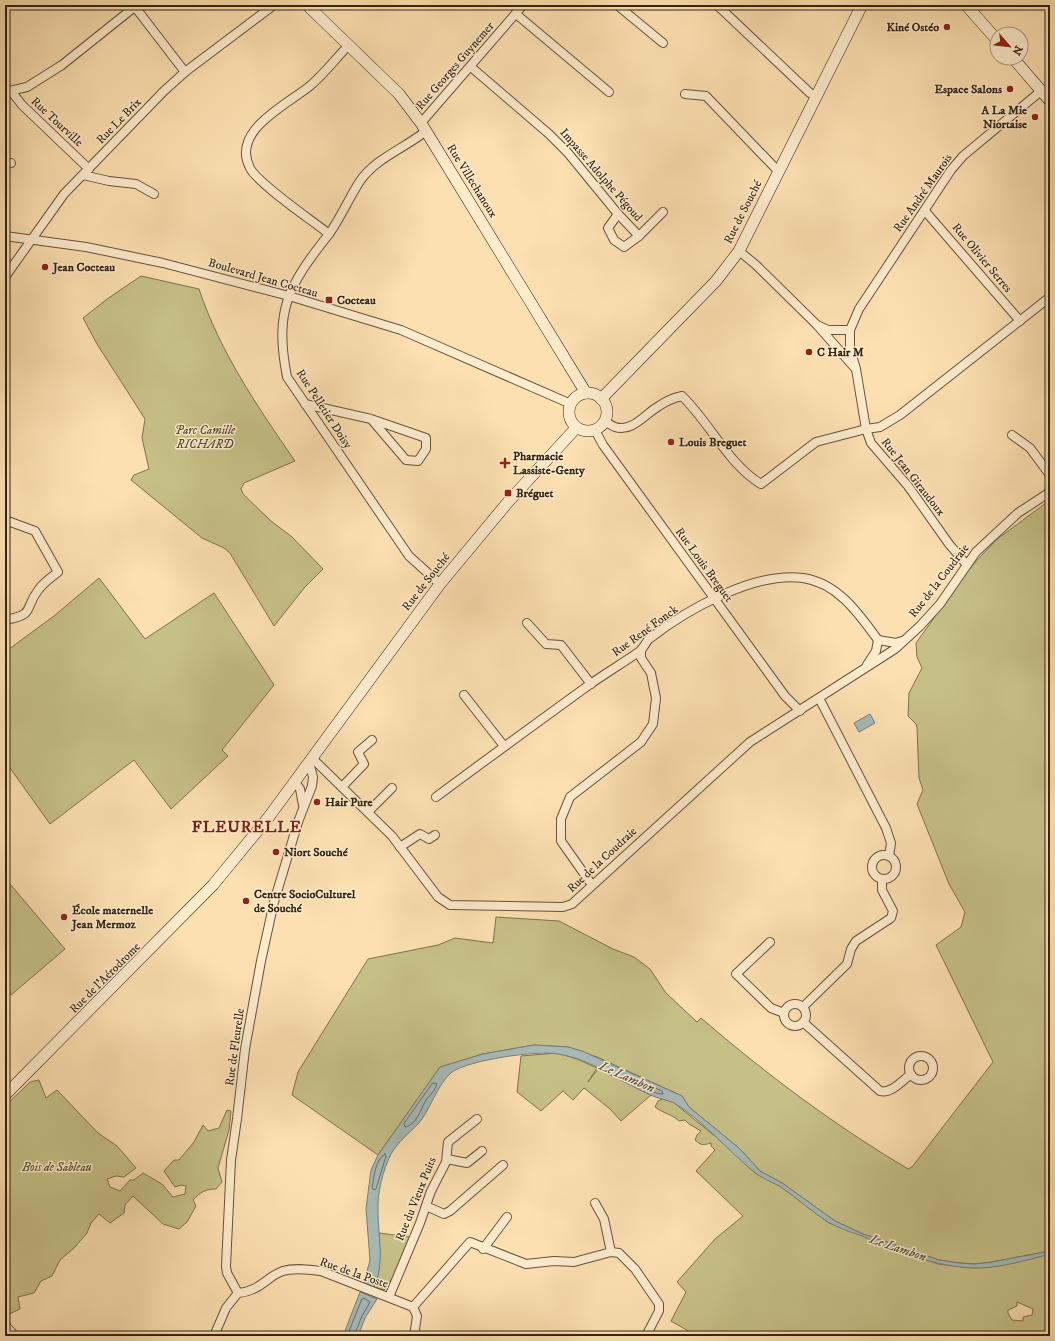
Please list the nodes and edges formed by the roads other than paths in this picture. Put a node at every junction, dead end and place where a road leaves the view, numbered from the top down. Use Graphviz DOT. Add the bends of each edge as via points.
graph roads {
  1 [pos="274,5"];
  2 [pos="307,5"];
  3 [pos="523,5"];
  4 [pos="617,5"];
  5 [pos="717,5"];
  6 [pos="862,5"];
  7 [pos="966,5"];
  8 [pos="136,6"];
  9 [pos="516,14"];
  10 [pos="989,31"];
  11 [pos="663,43"];
  12 [pos="349,45"];
  13 [pos="1019,66"];
  14 [pos="471,67"];
  15 [pos="184,72"];
  16 [pos="8,91"];
  17 [pos="1041,91"];
  18 [pos="609,92"];
  19 [pos="685,94"];
  20 [pos="816,96"];
  21 [pos="1050,101"];
  22 [pos="424,127"];
  23 [pos="89,169"];
  24 [pos="778,171"];
  25 [pos="83,175"];
  26 [pos="154,194"];
  27 [pos="925,211"];
  28 [pos="663,212"];
  29 [pos="618,214"];
  30 [pos="329,234"];
  31 [pos="5,236"];
  32 [pos="639,236"];
  33 [pos="32,239"];
  34 [pos="739,251"];
  35 [pos="5,277"];
  36 [pos="289,296"];
  37 [pos="1050,297"];
  38 [pos="1020,321"];
  39 [pos="817,325"];
  40 [pos="850,330"];
  41 [pos="856,369"];
  42 [pos="586,393"];
  43 [pos="601,398"];
  44 [pos="305,404"];
  45 [pos="571,404"];
  46 [pos="372,419"];
  47 [pos="604,421"];
  48 [pos="576,428"];
  49 [pos="866,429"];
  50 [pos="595,430"];
  51 [pos="1012,435"];
  52 [pos="1050,476"];
  53 [pos="1050,492"];
  54 [pos="5,520"];
  55 [pos="967,565"];
  56 [pos="440,584"];
  57 [pos="714,599"];
  58 [pos="5,620"];
  59 [pos="526,623"];
  60 [pos="878,640"];
  61 [pos="904,640"];
  62 [pos="641,650"];
  63 [pos="867,666"];
  64 [pos="591,684"];
  65 [pos="464,695"];
  66 [pos="819,698"];
  67 [pos="800,710"];
  68 [pos="372,740"];
  69 [pos="504,746"];
  70 [pos="310,760"];
  71 [pos="295,782"];
  72 [pos="342,787"];
  73 [pos="392,788"];
  74 [pos="436,797"];
  75 [pos="303,807"];
  76 [pos="368,812"];
  77 [pos="435,835"];
  78 [pos="400,847"];
  79 [pos="888,856"];
  80 [pos="882,879"];
  81 [pos="592,885"];
  82 [pos="770,942"];
  83 [pos="804,1007"];
  84 [pos="784,1013"];
  85 [pos="803,1022"];
  86 [pos="911,1074"];
  87 [pos="5,1096"];
  88 [pos="477,1119"];
  89 [pos="482,1151"];
  90 [pos="447,1159"];
  91 [pos="503,1165"];
  92 [pos="595,1203"];
  93 [pos="426,1206"];
  94 [pos="507,1217"];
  95 [pos="483,1249"];
  96 [pos="611,1252"];
  97 [pos="238,1293"];
  98 [pos="389,1298"];
  99 [pos="413,1307"];
  100 [pos="5,1325"];
  101 [pos="15,1336"];
  102 [pos="214,1336"];
  103 [pos="414,1336"];
  104 [pos="646,1336"];
  1 -- 15 [label="street, Rue Le Brix"];
  2 -- 12 [label="street, Rue Villechanoux"];
  3 -- 9 [label="street, Rue Georges Guynemer"];
  4 -- 11 [label="street"];
  5 -- 20 [label="street"];
  6 -- 20 [label="street, Rue de Souché"];
  7 -- 10 [label="street"];
  8 -- 15 [label="street"];
  8 -- 16 [label="street" via="62,65 27,87"];
  9 -- 14 [label="street, Rue Georges Guynemer"];
  9 -- 18 [label="street"];
  12 -- 22 [label="street, Rue Villechanoux" via="399,94"];
  12 -- 30 [label="street" via="312,84 256,126 248,139 250,168 260,179"];
  13 -- 17 [label="street"];
  14 -- 22 [label="street, Rue Georges Guynemer"];
  14 -- 29 [label="street, Impasse Adolphe Pégoud" via="550,134"];
  15 -- 23 [label="street, Rue Le Brix"];
  16 -- 23 [label="street, Rue Tourville"];
  17 -- 21 [label="street"];
  17 -- 27 [label="street, Rue André Maurois" via="963,156"];
  19 -- 24 [label="street" via="706,96"];
  20 -- 24 [label="street, Rue de Souché"];
  22 -- 30 [label="street, Rue Georges Guynemer" via="376,164 360,181 342,217"];
  22 -- 42 [label="street, Rue Villechanoux"];
  23 -- 25 [label="street, Rue Le Brix"];
  24 -- 34 [label="street, Rue de Souché"];
  25 -- 26 [label="street" via="136,184"];
  25 -- 33 [label="street, Rue Le Brix" via="64,194"];
  27 -- 38 [label="street, Rue Olivier Serres"];
  27 -- 40 [label="street, Rue André Maurois" via="859,309"];
  28 -- 32 [label="street"];
  29 -- 32 [label="street, Impasse Adolphe Pégoud"];
  29 -- 32 [label="street" via="608,228 614,240 624,247"];
  30 -- 36 [label="street, Rue Pelletier Doisy" via="309,260"];
  31 -- 33 [label="street, Boulevard Jean Cocteau"];
  33 -- 35 [label="street, Rue Le Brix"];
  33 -- 36 [label="street, Boulevard Jean Cocteau" via="163,263"];
  34 -- 39 [label="street"];
  34 -- 43 [label="street, Rue de Souché" via="716,281"];
  36 -- 44 [label="street, Rue Pelletier Doisy" via="281,325 282,350 287,377"];
  36 -- 45 [label="street, Boulevard Jean Cocteau" via="401,330"];
  37 -- 38 [label="street"];
  38 -- 49 [label="street" via="900,415 880,427"];
  39 -- 40 [label="street" via="828,330"];
  39 -- 41 [label="street"];
  40 -- 41 [label="street, Rue André Maurois" via="850,349"];
  41 -- 49 [label="street, Rue Jean Giraudoux"];
  42 -- 43 [label="street"];
  42 -- 45 [label="street" via="578,396"];
  43 -- 47 [label="street" via="606,407"];
  44 -- 46 [label="street"];
  44 -- 56 [label="street, Rue Pelletier Doisy" via="409,556"];
  45 -- 48 [label="street" via="570,418"];
  46 -- 46 [label="street" via="426,438 426,449 418,461 406,460"];
  47 -- 49 [label="street" via="616,428 630,426 664,403 682,396 748,476 761,484 816,442"];
  47 -- 50 [label="street"];
  48 -- 50 [label="street" via="589,432"];
  48 -- 56 [label="street, Rue de Souché" via="508,502"];
  49 -- 55 [label="street, Rue Jean Giraudoux" via="876,449 908,486"];
  50 -- 57 [label="street, Rue Louis Breguet" via="608,452"];
  51 -- 52 [label="street" via="1030,448"];
  53 -- 55 [label="street, Rue de la Coudraie" via="1018,513 976,552"];
  54 -- 58 [label="street" via="35,531 58,572 39,588 22,617"];
  55 -- 61 [label="street, Rue de la Coudraie" via="940,604"];
  56 -- 70 [label="street, Rue de Souché"];
  57 -- 60 [label="street, Rue René Fonck" via="763,580 804,578 825,586 845,599"];
  57 -- 62 [label="street, Rue René Fonck" via="648,640"];
  57 -- 67 [label="street, Rue Louis Breguet" via="784,696"];
  59 -- 64 [label="street" via="546,644 562,645"];
  60 -- 61 [label="street" via="896,643"];
  60 -- 63 [label="street, Rue de la Coudraie" via="876,651"];
  61 -- 63 [label="street, Rue de la Coudraie" via="882,659"];
  62 -- 64 [label="street, Rue René Fonck"];
  62 -- 81 [label="street" via="641,658 651,673 656,698 653,724 640,742 570,797 561,819 561,841"];
  63 -- 66 [label="street, Rue de la Coudraie"];
  64 -- 69 [label="street, Rue René Fonck"];
  65 -- 69 [label="street"];
  66 -- 67 [label="street, Rue de la Coudraie"];
  66 -- 79 [label="street" via="886,828 891,843"];
  67 -- 81 [label="street, Rue de la Coudraie" via="750,742"];
  68 -- 72 [label="street" via="358,752 364,764"];
  69 -- 74 [label="street, Rue René Fonck"];
  70 -- 71 [label="street, Rue de l'Aérodrome"];
  70 -- 72 [label="street, Rue de la Coudraie"];
  70 -- 75 [label="street, Rue de Fleurelle" via="312,786"];
  71 -- 75 [label="street" via="302,796"];
  71 -- 87 [label="street, Rue de l'Aérodrome" via="214,886"];
  72 -- 76 [label="street, Rue de la Coudraie"];
  73 -- 76 [label="street"];
  75 -- 97 [label="street, Rue de Fleurelle" via="273,909 261,961 245,1049 238,1119 230,1160 226,1266 229,1279"];
  76 -- 78 [label="street, Rue de la Coudraie"];
  77 -- 78 [label="street" via="429,839 420,834"];
  78 -- 81 [label="street, Rue de la Coudraie" via="438,897 450,905 564,908"];
  79 -- 80 [label="street" via="894,861 895,872 890,878"];
  79 -- 80 [label="street" via="878,857 873,866 874,873"];
  80 -- 83 [label="street" via="882,890 893,911 891,918 856,942 847,964"];
  82 -- 84 [label="street" via="736,974 771,1008"];
  83 -- 84 [label="street" via="794,1004 787,1007"];
  83 -- 85 [label="street" via="806,1013"];
  84 -- 85 [label="street" via="785,1020 790,1025 797,1026"];
  85 -- 86 [label="street" via="884,1093"];
  88 -- 90 [label="street, Rue du Vieux Puits" via="448,1142"];
  89 -- 90 [label="street" via="467,1163"];
  90 -- 93 [label="street, Rue du Vieux Puits"];
  91 -- 93 [label="street" via="450,1212 444,1214"];
  92 -- 96 [label="street" via="604,1219"];
  93 -- 98 [label="street, Rue du Vieux Puits"];
  94 -- 95 [label="street"];
  95 -- 96 [label="street" via="526,1264 574,1262"];
  95 -- 99 [label="street" via="470,1242"];
  96 -- 104 [label="street" via="619,1253 635,1269 659,1304 659,1311"];
  97 -- 98 [label="street, Rue de la Poste" via="255,1289 276,1274 291,1270 321,1272"];
  97 -- 102 [label="street" via="226,1308"];
  98 -- 99 [label="street, Rue de la Poste"];
  99 -- 103 [label="street" via="416,1316"];
  100 -- 101 [label="street"];
}
